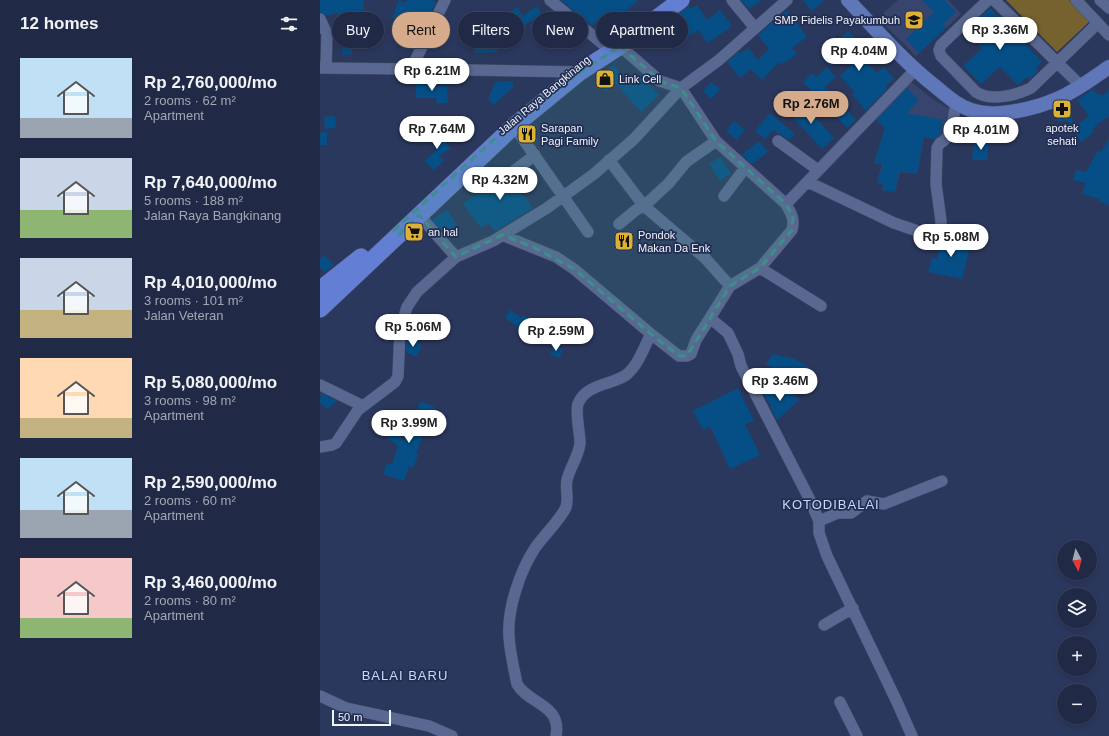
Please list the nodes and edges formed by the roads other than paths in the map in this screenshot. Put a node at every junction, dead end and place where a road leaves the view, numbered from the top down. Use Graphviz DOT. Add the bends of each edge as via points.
graph roads {
  1 [pos="445,0"];
  2 [pos="732,0"];
  3 [pos="787,0"];
  4 [pos="988,0"];
  5 [pos="994,0"];
  6 [pos="1076,0"];
  7 [pos="1100,0"];
  8 [pos="553,1"];
  9 [pos="672,1"];
  10 [pos="850,1"];
  11 [pos="1109,8"];
  12 [pos="657,12"];
  13 [pos="320,18"];
  14 [pos="1098,23"];
  15 [pos="755,28"];
  16 [pos="596,33"];
  17 [pos="1109,35"];
  18 [pos="608,48"];
  19 [pos="616,48"];
  20 [pos="1058,62"];
  21 [pos="1109,66"];
  22 [pos="323,68"];
  23 [pos="411,68"];
  24 [pos="914,70"];
  25 [pos="574,72"];
  26 [pos="1081,86"];
  27 [pos="681,88"];
  28 [pos="956,104"];
  29 [pos="514,126"];
  30 [pos="716,141"];
  31 [pos="778,141"];
  32 [pos="535,155"];
  33 [pos="609,160"];
  34 [pos="745,168"];
  35 [pos="515,170"];
  36 [pos="818,170"];
  37 [pos="808,182"];
  38 [pos="564,196"];
  39 [pos="724,196"];
  40 [pos="786,204"];
  41 [pos="644,206"];
  42 [pos="419,215"];
  43 [pos="619,224"];
  44 [pos="397,232"];
  45 [pos="588,232"];
  46 [pos="502,235"];
  47 [pos="456,257"];
  48 [pos="760,268"];
  49 [pos="322,285"];
  50 [pos="730,286"];
  51 [pos="821,306"];
  52 [pos="320,309"];
  53 [pos="710,318"];
  54 [pos="651,334"];
  55 [pos="320,384"];
  56 [pos="363,406"];
  57 [pos="320,447"];
  58 [pos="942,481"];
  59 [pos="819,521"];
  60 [pos="852,608"];
  61 [pos="824,625"];
  62 [pos="320,696"];
  63 [pos="840,702"];
  64 [pos="452,736"];
  65 [pos="556,736"];
  66 [pos="857,736"];
  67 [pos="912,736"];
  1 -- 23 [label="street"];
  2 -- 15 [label="street"];
  3 -- 15 [label="street"];
  4 -- 20 [label="street" via="941,45 939,50 941,56 976,92 990,98 1020,93 1031,88"];
  5 -- 20 [label="street"];
  6 -- 14 [label="street"];
  7 -- 11 [label="street"];
  8 -- 16 [label="street"];
  9 -- 12 [label="highway, Jalan Raya Bangkinang"];
  10 -- 24 [label="main road"];
  13 -- 22 [label="street" via="327,34"];
  14 -- 17 [label="street"];
  14 -- 20 [label="street"];
  15 -- 27 [label="street" via="719,60"];
  18 -- 25 [label="highway, Jalan Raya Bangkinang"];
  19 -- 27 [label="street" via="660,81"];
  20 -- 26 [label="street"];
  21 -- 26 [label="main road"];
  22 -- 23 [label="street"];
  23 -- 25 [label="street"];
  24 -- 28 [label="main road"];
  24 -- 36 [label="street"];
  25 -- 29 [label="highway, Jalan Raya Bangkinang"];
  25 -- 44 [label="highway, Jalan Raya Bangkinang" via="421,202"];
  26 -- 28 [label="main road" via="1057,99 1008,112 975,111"];
  27 -- 30 [label="street"];
  27 -- 33 [label="street" via="634,139"];
  28 -- 37 [label="street" via="948,137 937,148 936,184 941,221 941,234 938,237 894,223"];
  29 -- 32 [label="street"];
  29 -- 42 [label="highway, Jalan Raya Bangkinang"];
  30 -- 34 [label="street"];
  30 -- 41 [label="street" via="686,162 669,183"];
  31 -- 36 [label="street"];
  32 -- 35 [label="street"];
  32 -- 38 [label="street"];
  33 -- 38 [label="street"];
  33 -- 41 [label="street"];
  34 -- 39 [label="street"];
  34 -- 40 [label="street"];
  36 -- 37 [label="street"];
  37 -- 40 [label="street"];
  38 -- 45 [label="street"];
  38 -- 46 [label="street"];
  40 -- 48 [label="street" via="793,216 792,230"];
  41 -- 43 [label="street"];
  41 -- 50 [label="street" via="705,258"];
  42 -- 44 [label="highway, Jalan Raya Bangkinang"];
  42 -- 47 [label="street"];
  44 -- 49 [label="highway, Jalan Raya Bangkinang"];
  44 -- 52 [label="highway, Jalan Raya Bangkinang"];
  46 -- 47 [label="street"];
  46 -- 54 [label="street" via="556,257 574,269"];
  47 -- 56 [label="street" via="417,292 407,307 400,330 398,376 395,382"];
  48 -- 50 [label="street"];
  48 -- 51 [label="street"];
  50 -- 53 [label="street"];
  53 -- 54 [label="street" via="696,340 691,354 687,356 679,356"];
  53 -- 59 [label="street" via="728,333 741,366"];
  54 -- 65 [label="street" via="629,372 590,390 578,403 580,444 566,482 566,508 525,565 513,600 509,636 517,684 520,691 537,700 552,713 557,729"];
  55 -- 56 [label="street"];
  56 -- 57 [label="street" via="336,443"];
  58 -- 59 [label="street" via="884,504 867,501 851,513 838,512"];
  59 -- 60 [label="street" via="819,533 827,556"];
  60 -- 61 [label="street"];
  60 -- 67 [label="street"];
  62 -- 64 [label="street" via="346,708 429,726"];
  63 -- 66 [label="street"];
}
